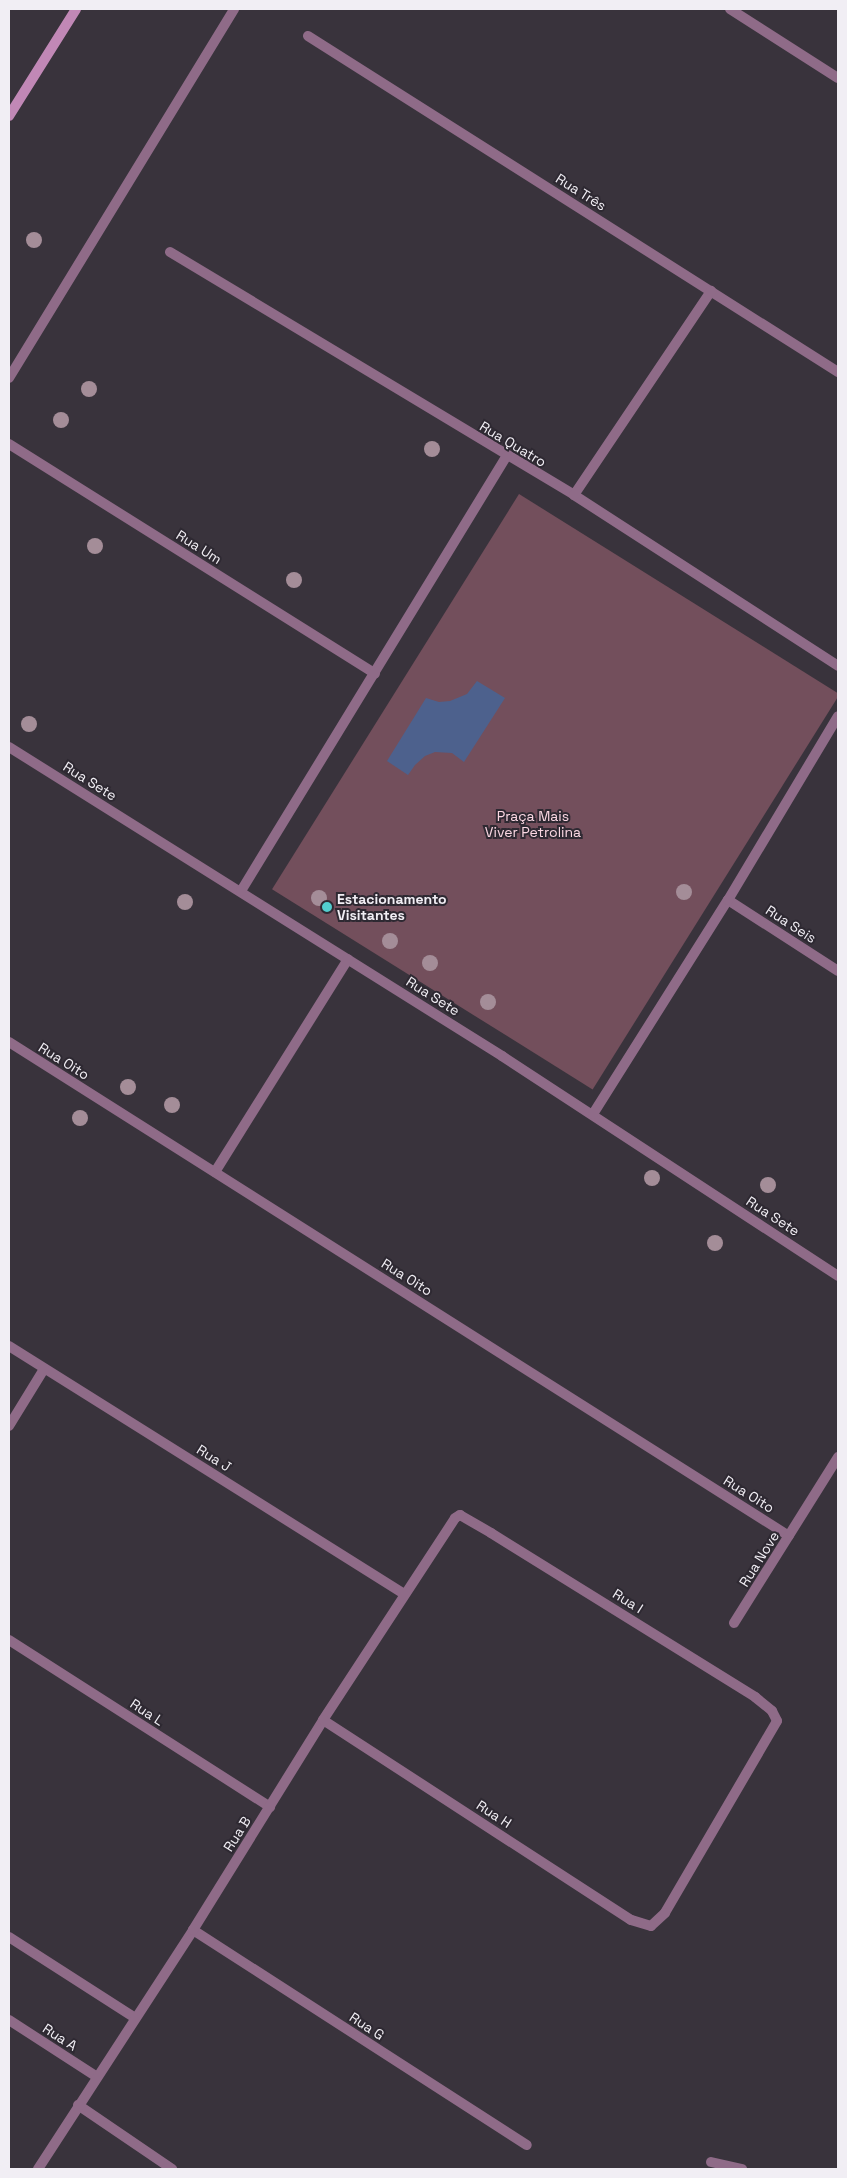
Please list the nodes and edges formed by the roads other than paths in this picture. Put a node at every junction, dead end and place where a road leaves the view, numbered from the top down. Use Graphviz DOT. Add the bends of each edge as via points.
graph roads {
  1 [pos="76,9"];
  2 [pos="234,9"];
  3 [pos="730,9"];
  4 [pos="308,36"];
  5 [pos="838,78"];
  6 [pos="9,116"];
  7 [pos="170,252"];
  8 [pos="711,291"];
  9 [pos="838,372"];
  10 [pos="9,378"];
  11 [pos="9,444"];
  12 [pos="506,456"];
  13 [pos="574,495"];
  14 [pos="838,666"];
  15 [pos="375,674"];
  16 [pos="838,716"];
  17 [pos="9,747"];
  18 [pos="241,890"];
  19 [pos="728,900"];
  20 [pos="348,959"];
  21 [pos="838,971"];
  22 [pos="9,1042"];
  23 [pos="593,1114"];
  24 [pos="215,1172"];
  25 [pos="838,1276"];
  26 [pos="9,1346"];
  27 [pos="44,1369"];
  28 [pos="9,1426"];
  29 [pos="838,1457"];
  30 [pos="460,1515"];
  31 [pos="789,1536"];
  32 [pos="405,1594"];
  33 [pos="734,1623"];
  34 [pos="9,1640"];
  35 [pos="323,1720"];
  36 [pos="270,1807"];
  37 [pos="651,1926"];
  38 [pos="193,1930"];
  39 [pos="9,1936"];
  40 [pos="135,2018"];
  41 [pos="9,2020"];
  42 [pos="97,2077"];
  43 [pos="78,2105"];
  44 [pos="527,2145"];
  45 [pos="711,2162"];
  46 [pos="38,2169"];
  47 [pos="172,2169"];
  48 [pos="742,2169"];
  1 -- 6 [label="main road"];
  2 -- 10 [label="street"];
  3 -- 5 [label="street"];
  4 -- 8 [label="street, Rua Três"];
  7 -- 12 [label="street, Rua Quatro"];
  8 -- 9 [label="street, Rua Três"];
  8 -- 13 [label="street"];
  11 -- 15 [label="street, Rua Um"];
  12 -- 13 [label="street, Rua Quatro"];
  12 -- 15 [label="street"];
  13 -- 14 [label="street, Rua Quatro"];
  15 -- 18 [label="street"];
  16 -- 19 [label="street"];
  17 -- 18 [label="street, Rua Sete"];
  18 -- 20 [label="street, Rua Sete"];
  19 -- 21 [label="street, Rua Seis"];
  19 -- 23 [label="street"];
  20 -- 23 [label="street, Rua Sete"];
  20 -- 24 [label="street"];
  22 -- 24 [label="street, Rua Oito"];
  23 -- 25 [label="street, Rua Sete"];
  24 -- 31 [label="street, Rua Oito"];
  26 -- 27 [label="street, Rua J"];
  27 -- 28 [label="street"];
  27 -- 32 [label="street, Rua J"];
  29 -- 31 [label="street, Rua Nove"];
  30 -- 32 [label="street, Rua B" via="452,1521"];
  30 -- 37 [label="street, Rua I" via="756,1697 775,1718 776,1726 665,1913"];
  31 -- 33 [label="street, Rua Nove"];
  32 -- 35 [label="street, Rua B"];
  34 -- 36 [label="street, Rua L"];
  35 -- 36 [label="street, Rua B"];
  35 -- 37 [label="street, Rua H" via="631,1920"];
  36 -- 38 [label="street, Rua B"];
  38 -- 40 [label="street, Rua B"];
  38 -- 44 [label="street, Rua G"];
  39 -- 40 [label="street"];
  40 -- 42 [label="street, Rua B"];
  41 -- 42 [label="street, Rua A"];
  42 -- 43 [label="street, Rua B"];
  43 -- 46 [label="street, Rua B"];
  43 -- 47 [label="street"];
  45 -- 48 [label="street"];
}
